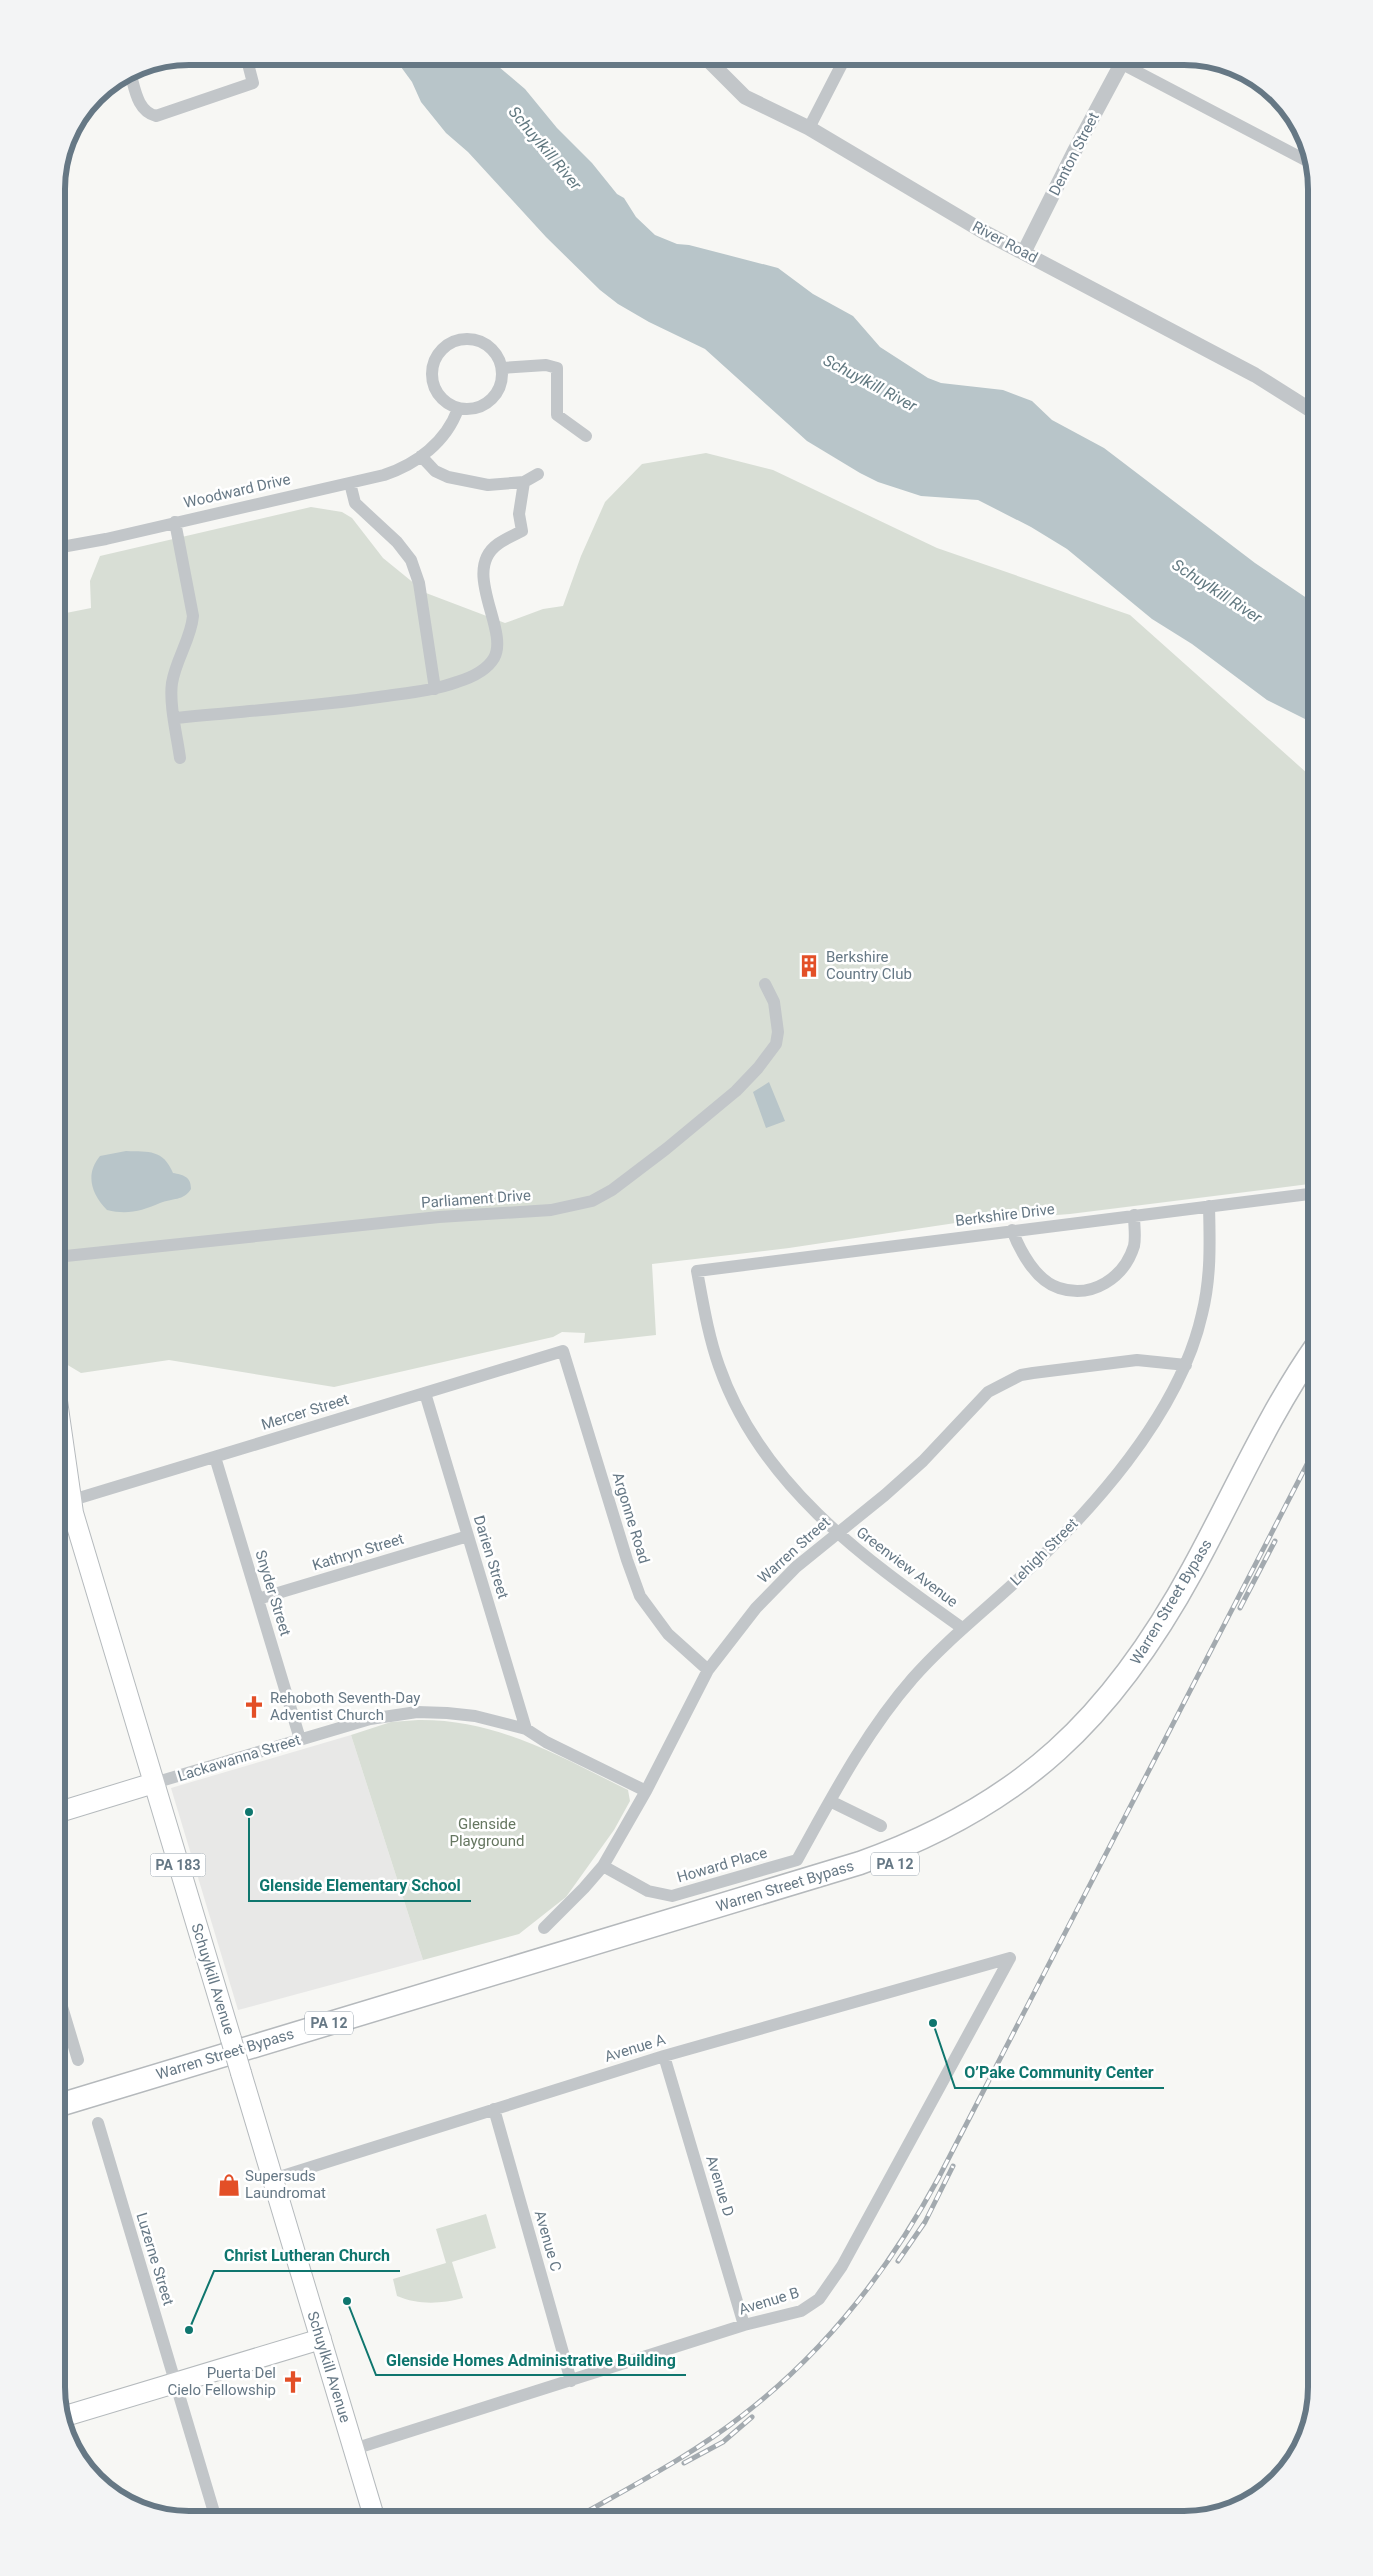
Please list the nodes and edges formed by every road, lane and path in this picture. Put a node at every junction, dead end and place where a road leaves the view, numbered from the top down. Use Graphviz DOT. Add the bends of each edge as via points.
graph roads {
  1 [pos="248,65"];
  2 [pos="713,65"];
  3 [pos="841,65"];
  4 [pos="1115,65"];
  5 [pos="1129,65"];
  6 [pos="132,79"];
  7 [pos="809,128"];
  8 [pos="1304,159"];
  9 [pos="1024,252"];
  10 [pos="502,368"];
  11 [pos="1308,408"];
  12 [pos="458,409"];
  13 [pos="586,436"];
  14 [pos="421,456"];
  15 [pos="538,474"];
  16 [pos="350,482"];
  17 [pos="524,482"];
  18 [pos="175,522"];
  19 [pos="65,546"];
  20 [pos="435,688"];
  21 [pos="175,718"];
  22 [pos="180,758"];
  23 [pos="765,984"];
  24 [pos="1308,1194"];
  25 [pos="1209,1206"];
  26 [pos="1134,1215"];
  27 [pos="1012,1230"];
  28 [pos="65,1257"];
  29 [pos="697,1271"];
  30 [pos="563,1352"];
  31 [pos="1308,1360"];
  32 [pos="1186,1365"];
  33 [pos="1308,1382"];
  34 [pos="425,1393"];
  35 [pos="65,1453"];
  36 [pos="214,1457"];
  37 [pos="65,1491"];
  38 [pos="65,1503"];
  39 [pos="65,1506"];
  40 [pos="836,1534"];
  41 [pos="468,1536"];
  42 [pos="258,1599"];
  43 [pos="962,1628"];
  44 [pos="708,1670"];
  45 [pos="526,1730"];
  46 [pos="300,1739"];
  47 [pos="154,1783"];
  48 [pos="646,1791"];
  49 [pos="830,1801"];
  50 [pos="65,1810"];
  51 [pos="880,1826"];
  52 [pos="797,1860"];
  53 [pos="602,1866"];
  54 [pos="544,1928"];
  55 [pos="1010,1958"];
  56 [pos="65,2017"];
  57 [pos="664,2056"];
  58 [pos="78,2060"];
  59 [pos="65,2103"];
  60 [pos="494,2110"];
  61 [pos="65,2116"];
  62 [pos="98,2123"];
  63 [pos="273,2179"];
  64 [pos="744,2325"];
  65 [pos="321,2339"];
  66 [pos="571,2381"];
  67 [pos="175,2383"];
  68 [pos="68,2415"];
  69 [pos="354,2449"];
  70 [pos="213,2511"];
  71 [pos="372,2511"];
  1 -- 6 [label="street" via="253,83 156,116 141,106"];
  2 -- 7 [label="street, River Road" via="745,97"];
  3 -- 7 [label="street"];
  4 -- 9 [label="street, Denton Street"];
  5 -- 8 [label="street"];
  7 -- 9 [label="street, River Road" via="984,232"];
  9 -- 11 [label="street, River Road" via="1255,375"];
  10 -- 12 [label="street" via="502,382 496,395 486,404"];
  10 -- 12 [label="street" via="497,355 474,339 461,339 437,353 431,380 436,393"];
  10 -- 13 [label="street" via="546,365 557,368 558,415"];
  12 -- 14 [label="street, Woodward Drive" via="452,426"];
  14 -- 16 [label="street, Woodward Drive" via="405,468"];
  14 -- 17 [label="street" via="436,471 448,477 488,486"];
  15 -- 17 [label="street"];
  16 -- 18 [label="street, Woodward Drive"];
  16 -- 20 [label="street" via="355,503 398,542 411,560 420,583"];
  17 -- 20 [label="street" via="519,514 522,531 498,544 487,556 484,585 496,631 496,656 480,672"];
  18 -- 19 [label="street, Woodward Drive"];
  18 -- 21 [label="street" via="193,616 172,686"];
  20 -- 21 [label="street" via="321,705"];
  21 -- 22 [label="street"];
  23 -- 28 [label="street, Parliament Drive" via="774,1002 778,1032 776,1044 758,1068 736,1092 666,1149 592,1201 551,1210 439,1217"];
  24 -- 25 [label="street, Berkshire Drive"];
  25 -- 26 [label="street, Berkshire Drive"];
  25 -- 32 [label="street, Lehigh Street" via="1210,1260 1206,1295"];
  26 -- 27 [label="street, Berkshire Drive"];
  26 -- 27 [label="street" via="1134,1244 1126,1264 1112,1280 1092,1291 1059,1288 1044,1279 1019,1249"];
  27 -- 29 [label="street, Berkshire Drive"];
  29 -- 40 [label="street, Greenview Avenue" via="712,1344 743,1419 780,1474"];
  30 -- 34 [label="street, Mercer Street"];
  30 -- 44 [label="street, Argonne Road" via="640,1596 668,1634"];
  31 -- 59 [label="highway, Warren Street Bypass / PA 12" via="1267,1427 1175,1602 1135,1665 1100,1708 1060,1749 1025,1779 986,1805 919,1840 860,1863"];
  32 -- 40 [label="street, Warren Street" via="1137,1360 1022,1375 988,1392 923,1461"];
  32 -- 43 [label="street, Lehigh Street" via="1157,1419 1100,1494 1045,1553"];
  33 -- 61 [label="highway, Warren Street Bypass / PA 12" via="1186,1608 1145,1672 1109,1717 1068,1758 1040,1783 993,1816 915,1855 845,1881"];
  34 -- 36 [label="street, Mercer Street"];
  34 -- 41 [label="street, Darien Street"];
  35 -- 37 [label="main road, Schuylkill Avenue / PA 183"];
  36 -- 38 [label="street, Mercer Street"];
  36 -- 42 [label="street, Snyder Street"];
  39 -- 47 [label="main road, Schuylkill Avenue / PA 183"];
  40 -- 43 [label="street, Greenview Avenue"];
  40 -- 44 [label="street, Warren Street" via="782,1581 750,1615"];
  41 -- 42 [label="street, Kathryn Street"];
  41 -- 45 [label="street, Darien Street"];
  42 -- 46 [label="street, Snyder Street"];
  43 -- 49 [label="street, Lehigh Street" via="914,1677 883,1715"];
  44 -- 48 [label="street, Warren Street"];
  45 -- 46 [label="street, Lackawanna Street" via="475,1716 417,1712 370,1719"];
  45 -- 48 [label="street, Lackawanna Street"];
  46 -- 47 [label="street, Lackawanna Street"];
  47 -- 50 [label="main road, Lackawanna Street"];
  47 -- 63 [label="main road, Schuylkill Avenue / PA 183, bridge"];
  48 -- 53 [label="street, Warren Street"];
  49 -- 51 [label="street"];
  49 -- 52 [label="street, Lehigh Street"];
  52 -- 53 [label="street, Howard Place" via="672,1896 648,1891"];
  53 -- 54 [label="street, Warren Street"];
  55 -- 57 [label="street, Avenue A"];
  55 -- 64 [label="street, Avenue B" via="842,2266 819,2299 802,2311"];
  56 -- 58 [label="street"];
  57 -- 60 [label="street, Avenue A"];
  57 -- 64 [label="street, Avenue D"];
  60 -- 63 [label="street, Avenue A"];
  60 -- 66 [label="street, Avenue C"];
  62 -- 67 [label="street, Luzerne Street"];
  63 -- 65 [label="main road, Schuylkill Avenue / PA 183"];
  64 -- 66 [label="street, Avenue B"];
  65 -- 67 [label="main road"];
  65 -- 69 [label="main road, Schuylkill Avenue / PA 183"];
  66 -- 69 [label="street, Avenue B"];
  67 -- 68 [label="main road"];
  67 -- 70 [label="street, Luzerne Street"];
  69 -- 71 [label="main road, Schuylkill Avenue / PA 183"];
}
